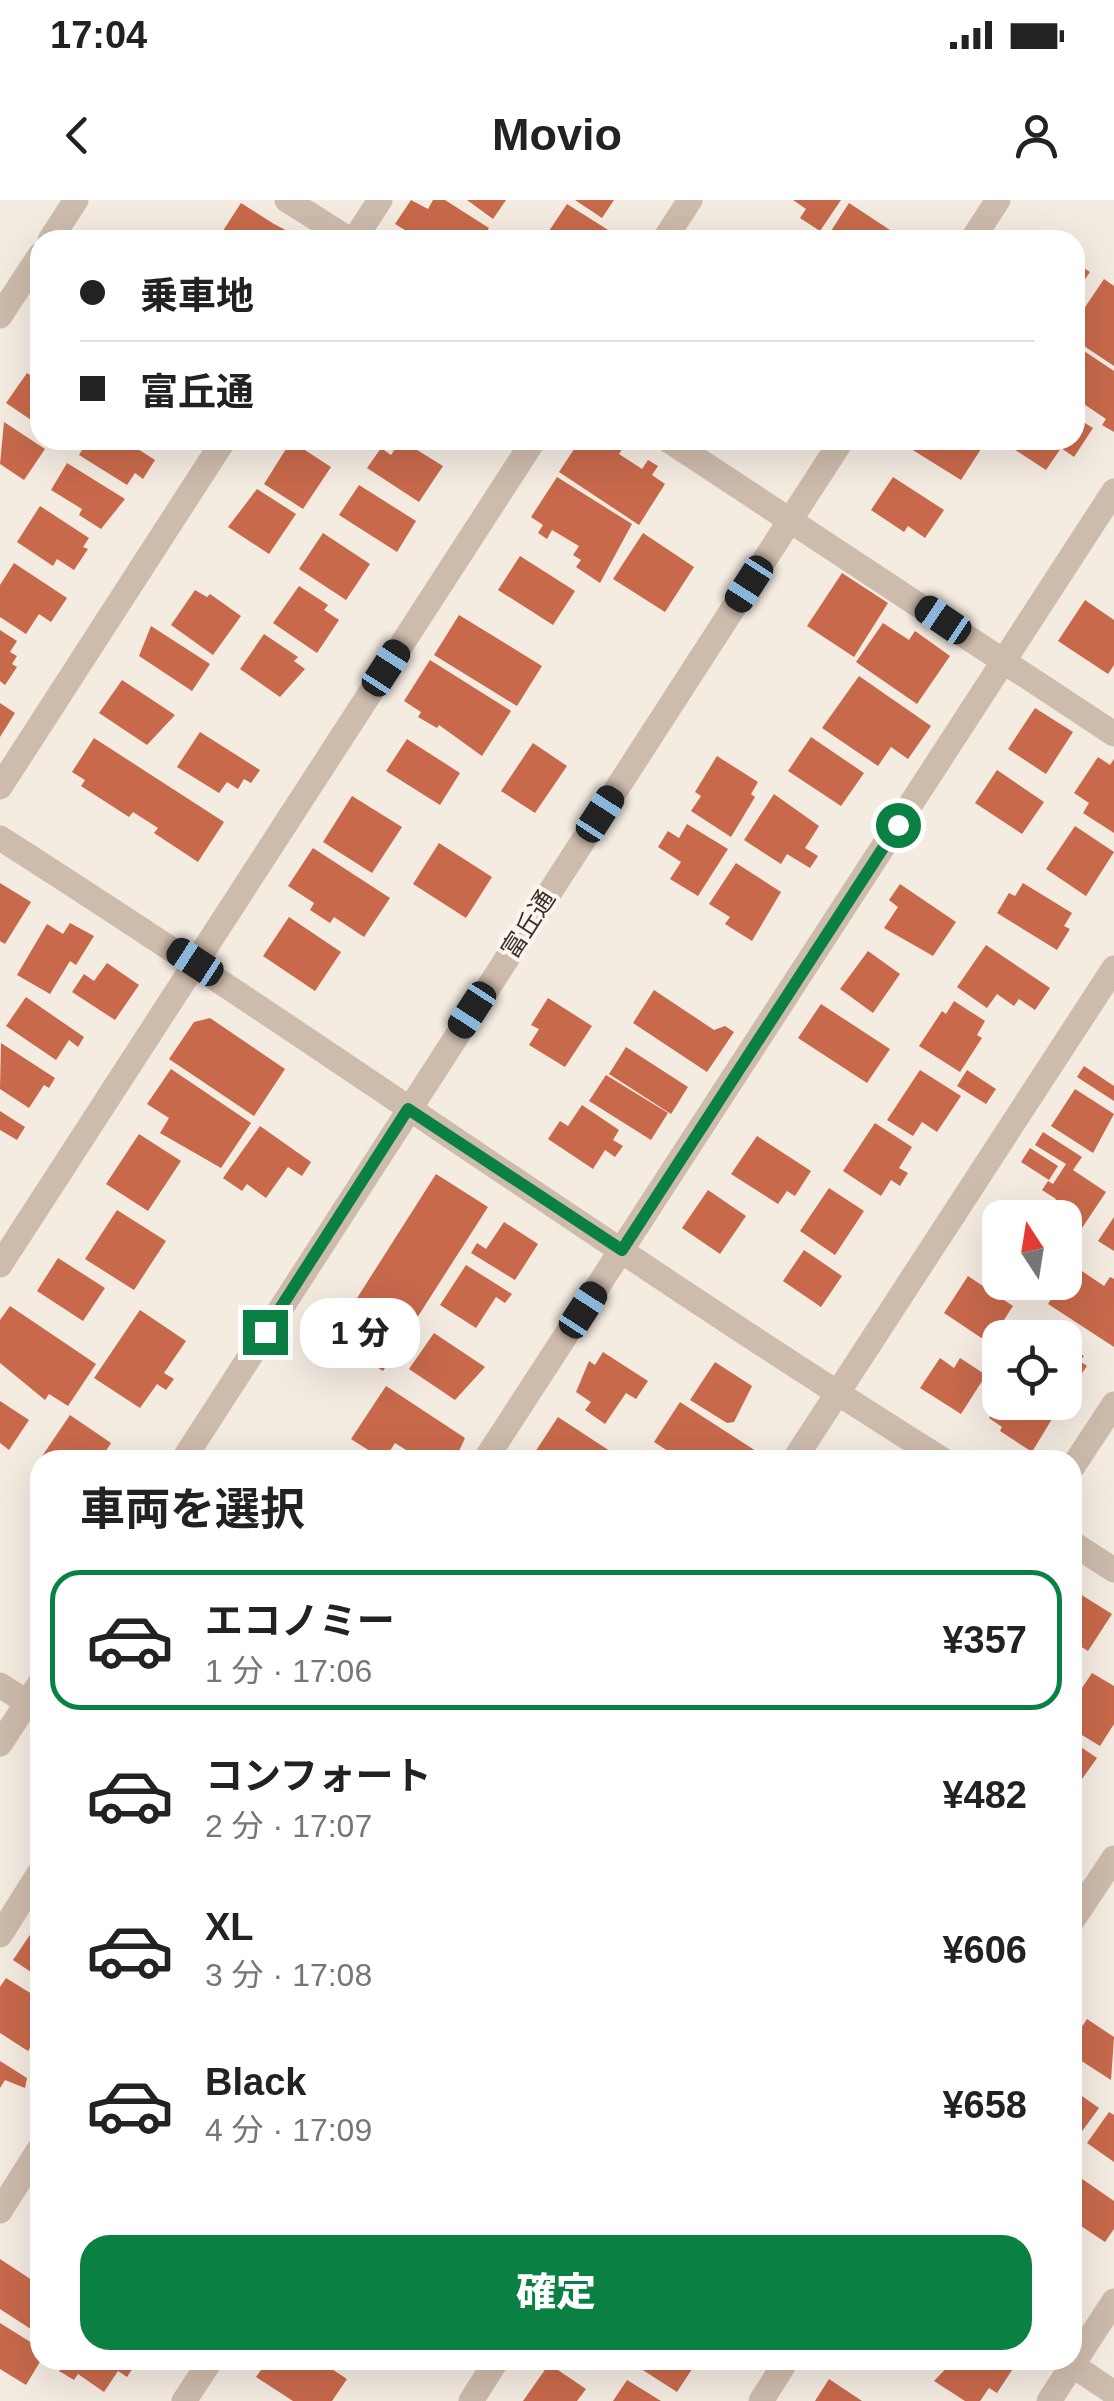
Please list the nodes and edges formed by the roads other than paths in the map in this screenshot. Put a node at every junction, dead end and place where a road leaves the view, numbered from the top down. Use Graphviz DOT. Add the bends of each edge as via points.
graph roads {
  1 [pos="76,200"];
  2 [pos="287,200"];
  3 [pos="380,200"];
  4 [pos="690,200"];
  5 [pos="998,200"];
  6 [pos="56,230"];
  7 [pos="336,230"];
  8 [pos="359,230"];
  9 [pos="670,230"];
  10 [pos="978,230"];
  11 [pos="30,270"];
  12 [pos="0,316"];
  13 [pos="218,450"];
  14 [pos="528,450"];
  15 [pos="684,450"];
  16 [pos="836,450"];
  17 [pos="1114,491"];
  18 [pos="792,518"];
  19 [pos="1004,661"];
  20 [pos="1114,734"];
  21 [pos="0,787"];
  22 [pos="0,838"];
  23 [pos="195,962"];
  24 [pos="1114,968"];
  25 [pos="408,1109"];
  26 [pos="622,1250"];
  27 [pos="0,1266"];
  28 [pos="838,1394"];
  29 [pos="1114,1404"];
  30 [pos="189,1450"];
  31 [pos="492,1450"];
  32 [pos="801,1450"];
  33 [pos="927,1450"];
  34 [pos="1082,1453"];
  35 [pos="1082,1549"];
  36 [pos="1114,1570"];
  37 [pos="0,1685"];
  38 [pos="30,1697"];
  39 [pos="30,1706"];
  40 [pos="0,1744"];
  41 [pos="1114,1858"];
  42 [pos="30,1888"];
  43 [pos="1082,1906"];
  44 [pos="0,1935"];
  45 [pos="30,2164"];
  46 [pos="0,2211"];
  47 [pos="1114,2302"];
  48 [pos="1082,2344"];
  49 [pos="204,2370"];
  50 [pos="490,2370"];
  51 [pos="780,2370"];
  52 [pos="1064,2370"];
  53 [pos="1080,2370"];
  54 [pos="1114,2393"];
  55 [pos="184,2401"];
  56 [pos="470,2401"];
  57 [pos="760,2401"];
  58 [pos="1049,2401"];
  1 -- 6 [label="street"];
  2 -- 7 [label="street"];
  3 -- 8 [label="street"];
  4 -- 9 [label="street"];
  5 -- 10 [label="street"];
  11 -- 12 [label="street"];
  13 -- 21 [label="street"];
  14 -- 23 [label="street"];
  15 -- 18 [label="street"];
  16 -- 18 [label="street, 富丘通"];
  17 -- 19 [label="street"];
  18 -- 19 [label="street"];
  18 -- 25 [label="street, 富丘通"];
  19 -- 20 [label="street"];
  19 -- 26 [label="street"];
  22 -- 23 [label="street"];
  23 -- 25 [label="street"];
  23 -- 27 [label="street"];
  24 -- 28 [label="street"];
  25 -- 26 [label="street"];
  25 -- 30 [label="street, 富丘通"];
  26 -- 28 [label="street"];
  26 -- 31 [label="street"];
  28 -- 32 [label="street"];
  28 -- 33 [label="street"];
  29 -- 34 [label="street"];
  35 -- 36 [label="street"];
  37 -- 38 [label="street"];
  39 -- 40 [label="street"];
  41 -- 43 [label="street"];
  42 -- 44 [label="street"];
  45 -- 46 [label="street"];
  47 -- 48 [label="street"];
  49 -- 55 [label="street"];
  50 -- 56 [label="street"];
  51 -- 57 [label="street"];
  52 -- 58 [label="street"];
  53 -- 54 [label="street"];
}
